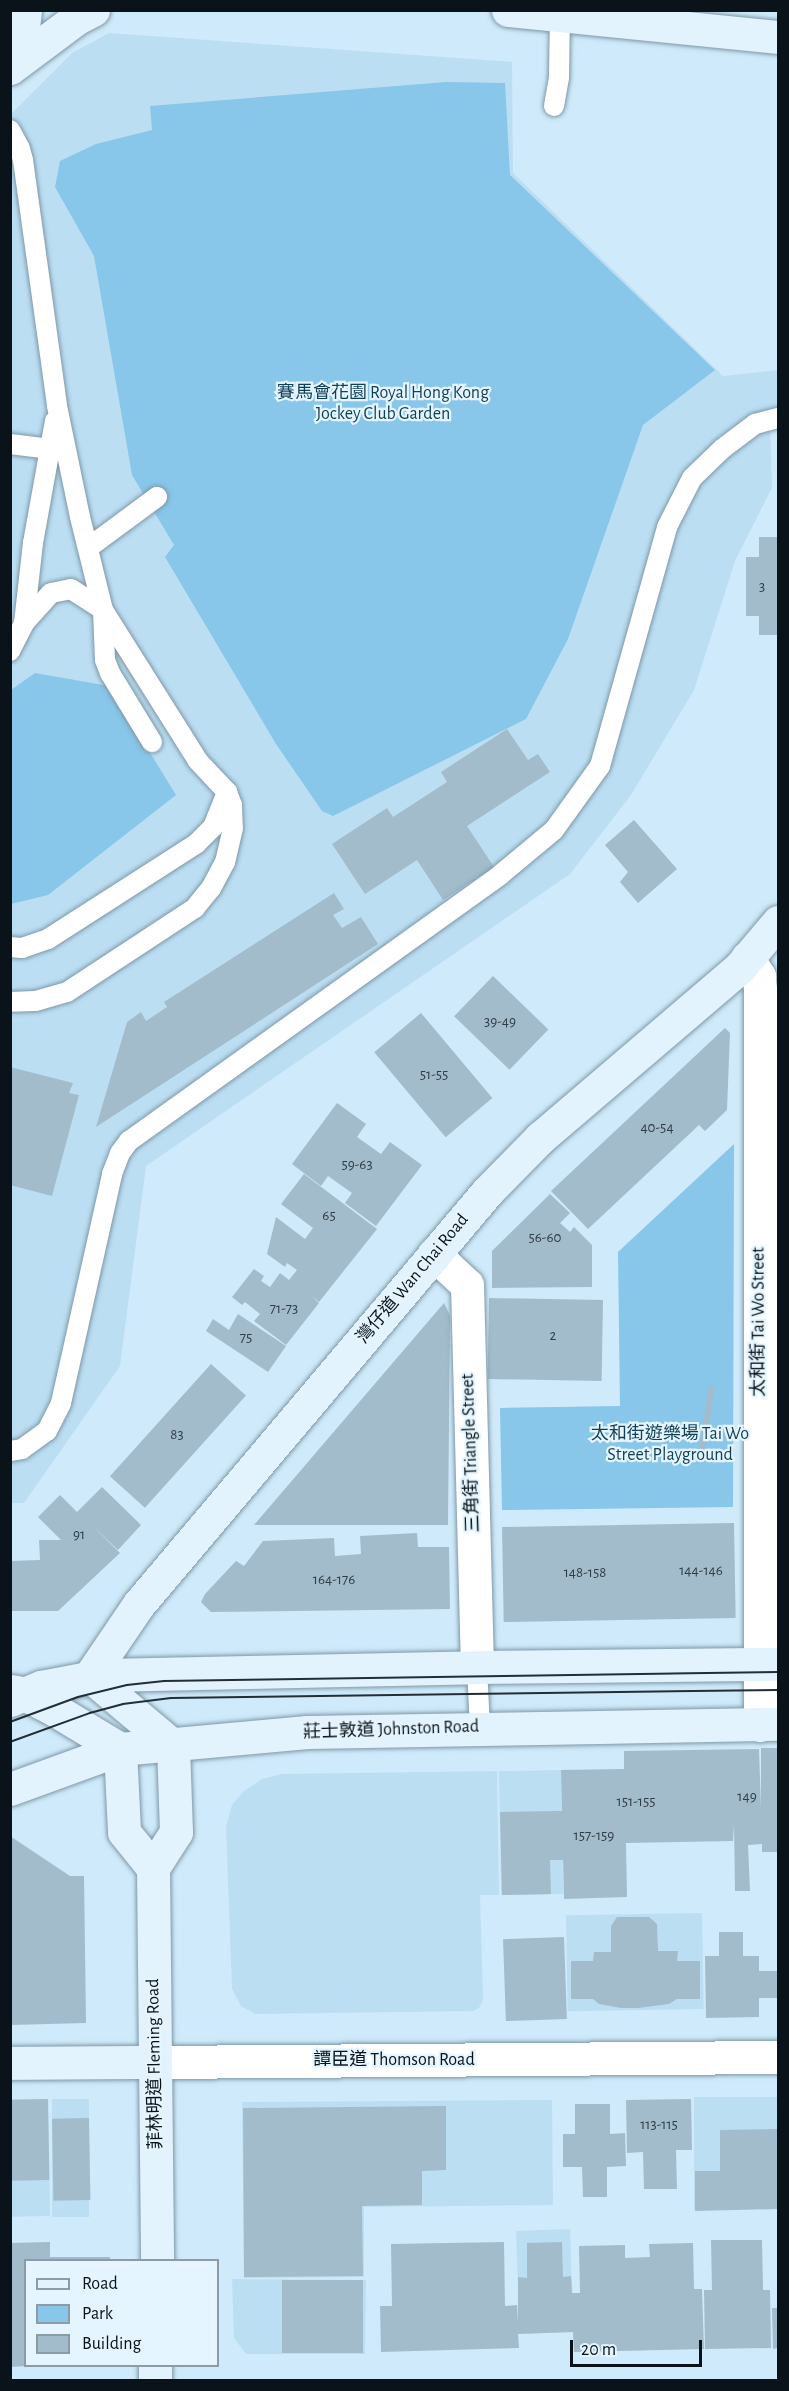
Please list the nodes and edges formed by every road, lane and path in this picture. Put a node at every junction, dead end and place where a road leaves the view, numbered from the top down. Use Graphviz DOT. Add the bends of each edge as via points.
graph roads {
  1 [pos="25,10"];
  2 [pos="93,10"];
  3 [pos="534,12"];
  4 [pos="778,37"];
  5 [pos="15,63"];
  6 [pos="554,106"];
  7 [pos="10,130"];
  8 [pos="10,176"];
  9 [pos="28,198"];
  10 [pos="57,406"];
  11 [pos="778,418"];
  12 [pos="10,444"];
  13 [pos="51,449"];
  14 [pos="158,497"];
  15 [pos="88,548"];
  16 [pos="103,610"];
  17 [pos="24,623"];
  18 [pos="10,651"];
  19 [pos="152,742"];
  20 [pos="227,792"];
  21 [pos="767,942"];
  22 [pos="10,947"];
  23 [pos="10,1002"];
  24 [pos="434,1254"];
  25 [pos="10,1451"];
  26 [pos="768,1665"];
  27 [pos="477,1667"];
  28 [pos="90,1676"];
  29 [pos="14,1695"];
  30 [pos="769,1725"];
  31 [pos="480,1728"];
  32 [pos="173,1746"];
  33 [pos="120,1749"];
  34 [pos="10,1789"];
  35 [pos="153,1868"];
  36 [pos="778,2057"];
  37 [pos="155,2062"];
  38 [pos="10,2063"];
  39 [pos="157,2259"];
  1 -- 5 [label="street"];
  2 -- 5 [label="street"];
  3 -- 4 [label="street"];
  3 -- 6 [label="lane" via="559,77"];
  7 -- 9 [label="lane" via="20,149"];
  8 -- 9 [label="lane"];
  9 -- 10 [label="lane"];
  10 -- 13 [label="lane"];
  10 -- 15 [label="lane"];
  11 -- 25 [label="lane" via="755,424 692,478 667,527 600,766 554,830 500,875 124,1147 112,1174 61,1403 47,1431 22,1449"];
  12 -- 13 [label="lane"];
  13 -- 17 [label="lane" via="33,543"];
  14 -- 15 [label="lane"];
  15 -- 16 [label="lane"];
  16 -- 17 [label="lane" via="71,589 51,593"];
  16 -- 19 [label="lane" via="102,645 110,673"];
  16 -- 20 [label="lane" via="198,760"];
  17 -- 18 [label="lane"];
  20 -- 22 [label="lane" via="213,827 196,844 48,939 22,948"];
  20 -- 23 [label="lane" via="233,828 225,861 195,908 67,992 34,1001"];
  21 -- 24 [label="street, 灣仔道 Wan Chai Road" via="540,1138"];
  21 -- 26 [label="street, 太和街 Tai Wo Street" via="759,976"];
  24 -- 27 [label="street, 三角街 Triangle Street" via="467,1285"];
  24 -- 28 [label="street, 灣仔道 Wan Chai Road" via="139,1604"];
  26 -- 27 [label="street"];
  26 -- 30 [label="street, 太和街 Tai Wo Street"];
  27 -- 28 [label="street"];
  27 -- 31 [label="lane"];
  28 -- 29 [label="street"];
  28 -- 32 [label="street"];
  29 -- 33 [label="street"];
  30 -- 31 [label="street, 莊士敦道 Johnston Road"];
  31 -- 32 [label="street, 莊士敦道 Johnston Road" via="307,1732"];
  32 -- 33 [label="street, 莊士敦道 Johnston Road"];
  32 -- 35 [label="street" via="176,1832"];
  33 -- 34 [label="street, 莊士敦道 Johnston Road"];
  33 -- 35 [label="street" via="124,1832"];
  35 -- 37 [label="street, 菲林明道 Fleming Road"];
  36 -- 37 [label="street, 譚臣道 Thomson Road"];
  37 -- 38 [label="street, 譚臣道 Thomson Road"];
  37 -- 39 [label="street, 菲林明道 Fleming Road"];
}
